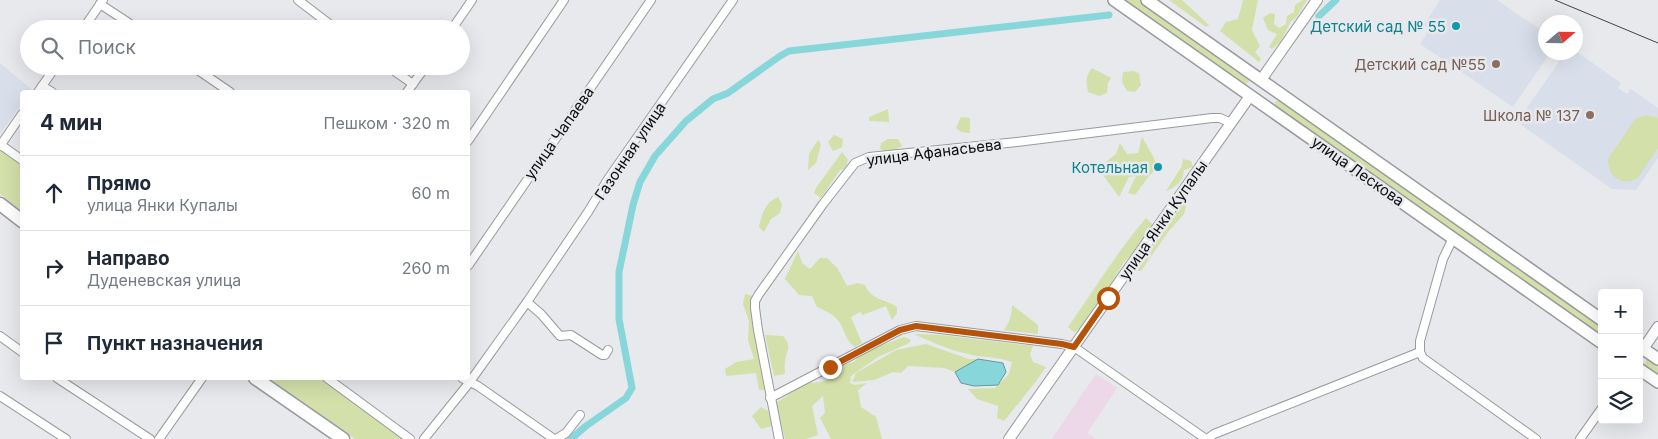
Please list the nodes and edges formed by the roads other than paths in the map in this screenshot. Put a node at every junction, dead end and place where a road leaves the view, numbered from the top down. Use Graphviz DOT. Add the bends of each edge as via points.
graph roads {
  1 [pos="298,0"];
  2 [pos="472,0"];
  3 [pos="564,0"];
  4 [pos="651,0"];
  5 [pos="733,0"];
  6 [pos="1114,0"];
  7 [pos="1147,0"];
  8 [pos="1317,0"];
  9 [pos="102,2"];
  10 [pos="89,20"];
  11 [pos="126,20"];
  12 [pos="324,20"];
  13 [pos="458,20"];
  14 [pos="50,75"];
  15 [pos="205,75"];
  16 [pos="400,75"];
  17 [pos="420,75"];
  18 [pos="1261,80"];
  19 [pos="413,84"];
  20 [pos="40,89"];
  21 [pos="227,90"];
  22 [pos="408,90"];
  23 [pos="1250,96"];
  24 [pos="1284,96"];
  25 [pos="1273,112"];
  26 [pos="20,117"];
  27 [pos="1231,122"];
  28 [pos="470,138"];
  29 [pos="0,146"];
  30 [pos="20,159"];
  31 [pos="0,204"];
  32 [pos="20,219"];
  33 [pos="1453,238"];
  34 [pos="470,263"];
  35 [pos="527,302"];
  36 [pos="1598,317"];
  37 [pos="1658,328"];
  38 [pos="0,336"];
  39 [pos="1598,340"];
  40 [pos="1643,346"];
  41 [pos="1074,347"];
  42 [pos="608,350"];
  43 [pos="20,351"];
  44 [pos="1420,352"];
  45 [pos="1643,352"];
  46 [pos="1658,359"];
  47 [pos="1643,372"];
  48 [pos="60,380"];
  49 [pos="201,380"];
  50 [pos="258,380"];
  51 [pos="330,380"];
  52 [pos="465,380"];
  53 [pos="1658,382"];
  54 [pos="469,383"];
  55 [pos="0,396"];
  56 [pos="770,398"];
  57 [pos="1598,414"];
  58 [pos="580,415"];
  59 [pos="66,439"];
  60 [pos="150,439"];
  61 [pos="159,439"];
  62 [pos="343,439"];
  63 [pos="410,439"];
  64 [pos="424,439"];
  65 [pos="555,439"];
  66 [pos="779,439"];
  67 [pos="1009,439"];
  68 [pos="1206,439"];
  69 [pos="1536,439"];
  70 [pos="1580,439"];
  1 -- 12 [label="street"];
  2 -- 13 [label="street"];
  3 -- 28 [label="street"];
  4 -- 34 [label="street, улица Чапаева"];
  5 -- 35 [label="street, Газонная улица"];
  6 -- 23 [label="main road, улица Лескова"];
  7 -- 18 [label="main road, улица Лескова"];
  8 -- 18 [label="street, улица Янки Купалы"];
  9 -- 10 [label="street"];
  9 -- 11 [label="street"];
  14 -- 20 [label="street"];
  15 -- 21 [label="street"];
  16 -- 19 [label="street"];
  17 -- 19 [label="street"];
  18 -- 23 [label="main road, улица Янки Купалы"];
  18 -- 24 [label="main road, улица Лескова"];
  19 -- 22 [label="street"];
  23 -- 25 [label="main road, улица Лескова"];
  23 -- 27 [label="street, улица Янки Купалы"];
  24 -- 25 [label="main road" via="1274,100"];
  24 -- 36 [label="main road, улица Лескова"];
  25 -- 33 [label="main road, улица Лескова"];
  26 -- 29 [label="street"];
  27 -- 41 [label="street, улица Янки Купалы"];
  27 -- 56 [label="street, улица Афанасьева" via="1212,118 861,159 823,204 756,301"];
  29 -- 30 [label="street"];
  31 -- 32 [label="main road"];
  33 -- 39 [label="main road, улица Лескова"];
  33 -- 44 [label="street" via="1443,259 1420,341"];
  35 -- 42 [label="street" via="560,336 571,335 602,355"];
  35 -- 54 [label="street, Газонная улица"];
  37 -- 40 [label="street"];
  38 -- 43 [label="street"];
  41 -- 56 [label="street" via="909,327"];
  41 -- 67 [label="street, улица Янки Купалы"];
  41 -- 68 [label="street"];
  44 -- 68 [label="street"];
  44 -- 69 [label="street"];
  45 -- 46 [label="main road"];
  47 -- 53 [label="main road"];
  48 -- 60 [label="street"];
  49 -- 61 [label="street"];
  50 -- 62 [label="main road"];
  51 -- 63 [label="street"];
  52 -- 54 [label="street"];
  54 -- 64 [label="street, Газонная улица"];
  54 -- 65 [label="street"];
  55 -- 59 [label="street"];
  56 -- 66 [label="street, улица Афанасьева"];
  57 -- 70 [label="street"];
  58 -- 65 [label="street" via="566,433"];
}
